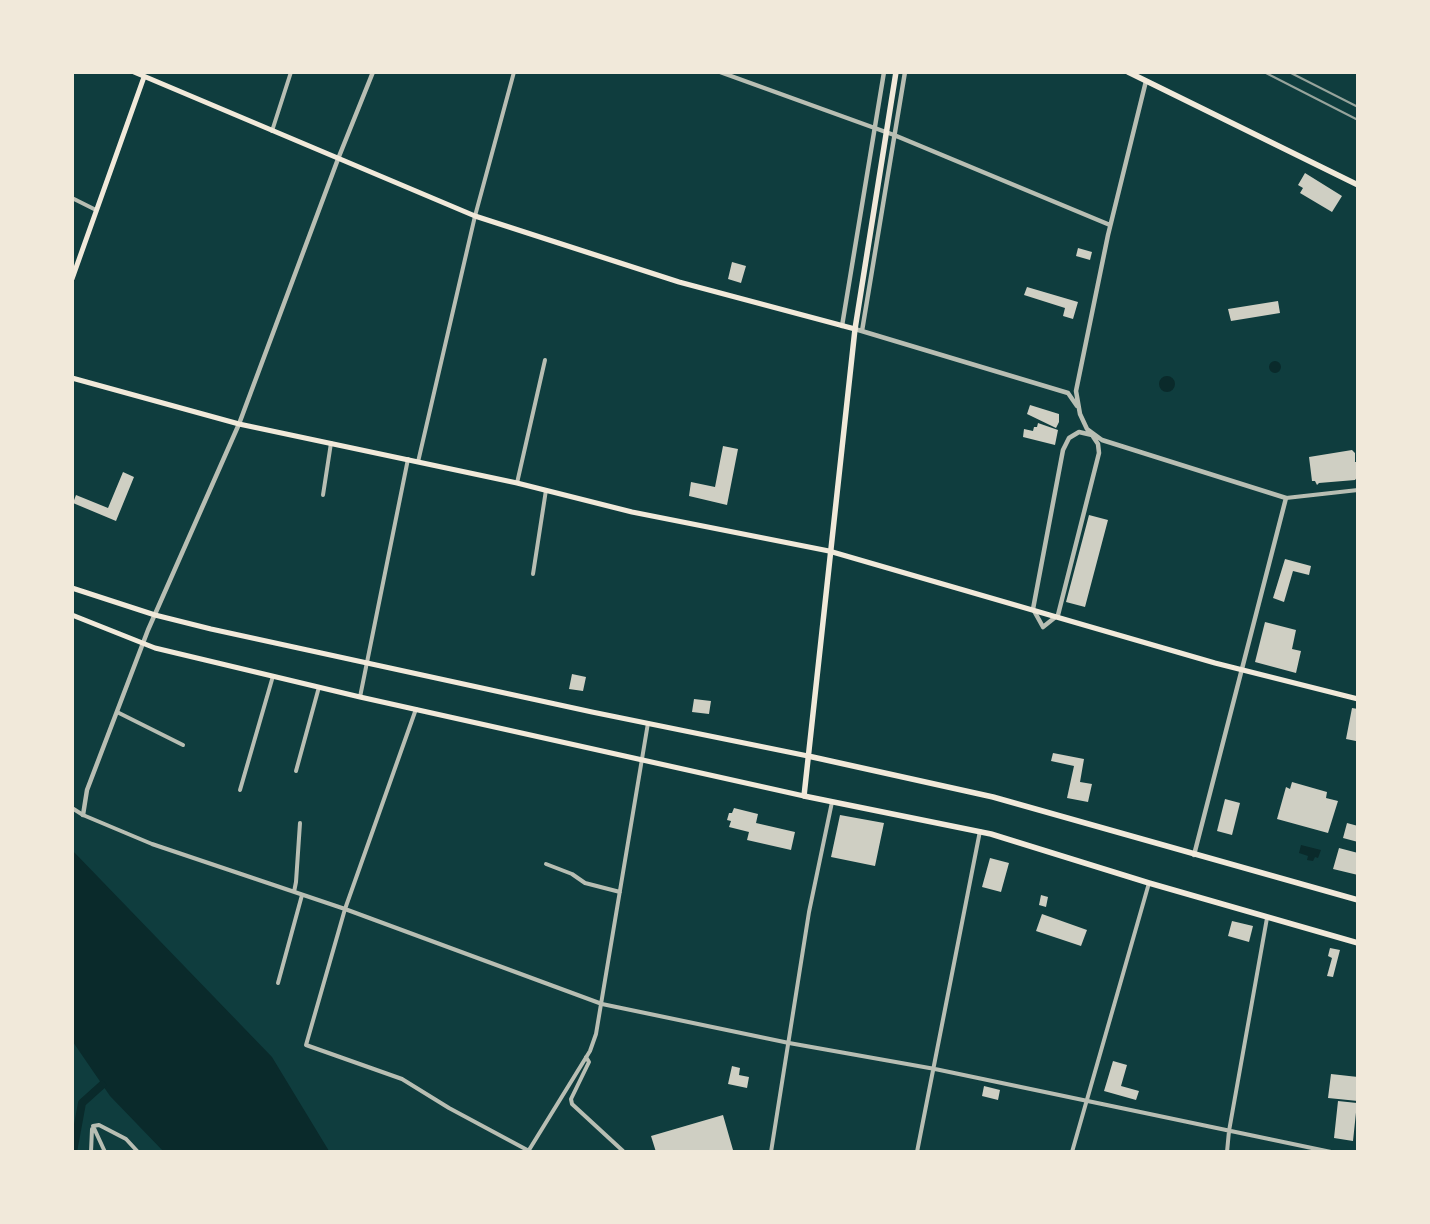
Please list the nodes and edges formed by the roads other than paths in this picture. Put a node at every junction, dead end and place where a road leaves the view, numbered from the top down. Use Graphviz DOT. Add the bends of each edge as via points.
graph roads {
  1 [pos="134,72"];
  2 [pos="291,72"];
  3 [pos="373,72"];
  4 [pos="514,72"];
  5 [pos="720,72"];
  6 [pos="884,72"];
  7 [pos="896,72"];
  8 [pos="905,72"];
  9 [pos="1128,72"];
  10 [pos="145,75"];
  11 [pos="1146,81"];
  12 [pos="875,128"];
  13 [pos="272,131"];
  14 [pos="894,135"];
  15 [pos="338,159"];
  16 [pos="1358,185"];
  17 [pos="72,198"];
  18 [pos="96,210"];
  19 [pos="475,216"];
  20 [pos="1110,225"];
  21 [pos="72,278"];
  22 [pos="842,326"];
  23 [pos="855,329"];
  24 [pos="862,331"];
  25 [pos="545,360"];
  26 [pos="72,378"];
  27 [pos="1078,409"];
  28 [pos="239,424"];
  29 [pos="1092,434"];
  30 [pos="331,443"];
  31 [pos="408,459"];
  32 [pos="418,462"];
  33 [pos="518,484"];
  34 [pos="546,490"];
  35 [pos="1358,490"];
  36 [pos="323,495"];
  37 [pos="1286,498"];
  38 [pos="830,550"];
  39 [pos="533,574"];
  40 [pos="72,588"];
  41 [pos="1033,609"];
  42 [pos="72,615"];
  43 [pos="155,615"];
  44 [pos="1058,615"];
  45 [pos="143,645"];
  46 [pos="366,663"];
  47 [pos="1242,671"];
  48 [pos="273,676"];
  49 [pos="319,687"];
  50 [pos="360,697"];
  51 [pos="1358,699"];
  52 [pos="416,709"];
  53 [pos="117,712"];
  54 [pos="648,723"];
  55 [pos="183,745"];
  56 [pos="808,756"];
  57 [pos="641,758"];
  58 [pos="296,771"];
  59 [pos="240,790"];
  60 [pos="804,796"];
  61 [pos="832,802"];
  62 [pos="72,808"];
  63 [pos="83,815"];
  64 [pos="300,823"];
  65 [pos="980,831"];
  66 [pos="1194,855"];
  67 [pos="546,864"];
  68 [pos="1149,883"];
  69 [pos="294,892"];
  70 [pos="620,892"];
  71 [pos="302,894"];
  72 [pos="1358,900"];
  73 [pos="345,909"];
  74 [pos="1267,918"];
  75 [pos="1358,943"];
  76 [pos="278,983"];
  77 [pos="602,1004"];
  78 [pos="789,1043"];
  79 [pos="586,1057"];
  80 [pos="935,1069"];
  81 [pos="1088,1100"];
  82 [pos="92,1126"];
  83 [pos="1229,1131"];
  84 [pos="530,1151"];
  85 [pos="622,1151"];
  86 [pos="91,1152"];
  87 [pos="105,1152"];
  88 [pos="138,1152"];
  89 [pos="771,1152"];
  90 [pos="917,1152"];
  91 [pos="1072,1152"];
  92 [pos="1227,1152"];
  93 [pos="1331,1152"];
  1 -- 10 [label="main road"];
  2 -- 13 [label="street"];
  3 -- 15 [label="street"];
  4 -- 19 [label="street"];
  5 -- 12 [label="street"];
  6 -- 12 [label="street"];
  7 -- 23 [label="main road"];
  8 -- 14 [label="street"];
  9 -- 11 [label="main road"];
  10 -- 13 [label="main road"];
  10 -- 18 [label="main road"];
  11 -- 16 [label="main road"];
  11 -- 20 [label="street"];
  12 -- 14 [label="street"];
  12 -- 22 [label="street"];
  13 -- 15 [label="main road"];
  14 -- 20 [label="street"];
  14 -- 24 [label="street"];
  15 -- 19 [label="main road"];
  15 -- 28 [label="street"];
  17 -- 18 [label="street"];
  18 -- 21 [label="main road"];
  19 -- 22 [label="main road" via="679,282"];
  19 -- 32 [label="street"];
  20 -- 27 [label="street" via="1076,391"];
  22 -- 23 [label="main road"];
  23 -- 24 [label="street"];
  23 -- 38 [label="main road"];
  24 -- 27 [label="street" via="1068,393"];
  25 -- 33 [label="street"];
  26 -- 28 [label="main road"];
  27 -- 29 [label="street" via="1084,425"];
  28 -- 30 [label="main road"];
  28 -- 43 [label="street"];
  29 -- 37 [label="street" via="1102,440"];
  29 -- 41 [label="street" via="1074,434 1063,450"];
  29 -- 44 [label="street" via="1099,452"];
  30 -- 31 [label="main road"];
  30 -- 36 [label="street"];
  31 -- 32 [label="main road"];
  31 -- 46 [label="street"];
  32 -- 33 [label="main road"];
  33 -- 34 [label="main road"];
  34 -- 38 [label="main road" via="632,512"];
  34 -- 39 [label="street"];
  35 -- 37 [label="street"];
  37 -- 47 [label="street"];
  38 -- 41 [label="main road"];
  38 -- 56 [label="main road"];
  40 -- 43 [label="main road"];
  41 -- 44 [label="main road"];
  41 -- 44 [label="street" via="1043,627"];
  42 -- 45 [label="main road"];
  43 -- 45 [label="street"];
  43 -- 46 [label="main road"];
  44 -- 47 [label="main road"];
  45 -- 48 [label="main road"];
  45 -- 53 [label="street"];
  46 -- 50 [label="street"];
  46 -- 54 [label="main road"];
  47 -- 51 [label="main road"];
  47 -- 66 [label="street"];
  48 -- 49 [label="main road"];
  48 -- 59 [label="street"];
  49 -- 50 [label="main road"];
  49 -- 58 [label="street"];
  50 -- 52 [label="main road"];
  52 -- 57 [label="main road"];
  52 -- 73 [label="street"];
  53 -- 55 [label="street"];
  53 -- 63 [label="street" via="87,790"];
  54 -- 56 [label="main road"];
  54 -- 57 [label="street"];
  56 -- 60 [label="main road"];
  56 -- 66 [label="main road" via="993,797"];
  57 -- 60 [label="main road"];
  57 -- 70 [label="street"];
  60 -- 61 [label="main road"];
  61 -- 65 [label="main road"];
  61 -- 78 [label="street" via="806,930"];
  62 -- 63 [label="street"];
  63 -- 69 [label="street" via="152,844"];
  64 -- 69 [label="street"];
  65 -- 68 [label="main road"];
  65 -- 80 [label="street"];
  66 -- 72 [label="main road"];
  67 -- 70 [label="street" via="585,883"];
  68 -- 74 [label="main road"];
  68 -- 81 [label="street"];
  69 -- 71 [label="street"];
  70 -- 77 [label="street"];
  71 -- 73 [label="street"];
  71 -- 76 [label="street"];
  73 -- 77 [label="street"];
  73 -- 84 [label="street" via="306,1045 402,1079"];
  74 -- 75 [label="main road"];
  74 -- 83 [label="street"];
  77 -- 78 [label="street"];
  77 -- 79 [label="street" via="596,1034"];
  78 -- 80 [label="street"];
  78 -- 89 [label="street"];
  79 -- 84 [label="street"];
  79 -- 85 [label="street" via="589,1062 571,1099 572,1104"];
  80 -- 81 [label="street"];
  80 -- 90 [label="street"];
  81 -- 83 [label="street"];
  81 -- 91 [label="street"];
  82 -- 86 [label="street"];
  82 -- 87 [label="street"];
  82 -- 88 [label="street" via="99,1125 126,1139"];
  83 -- 92 [label="street"];
  83 -- 93 [label="street"];
}
